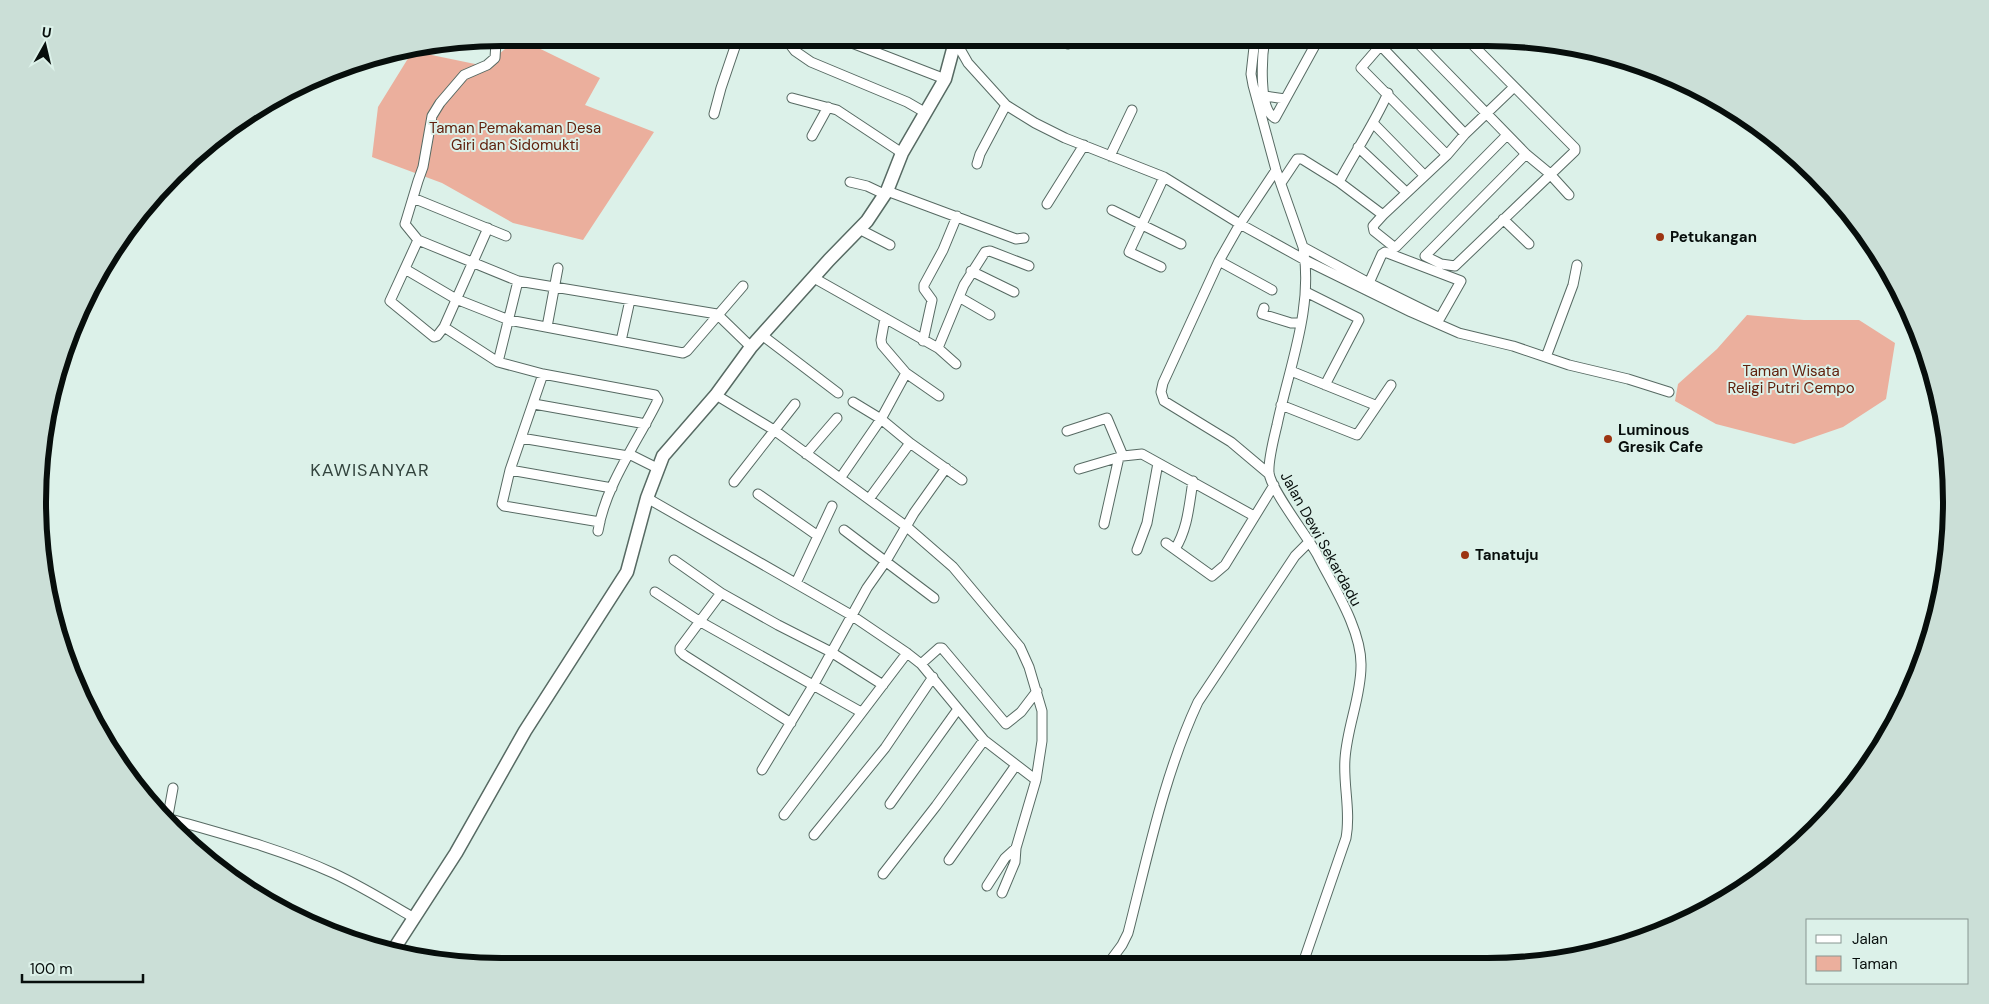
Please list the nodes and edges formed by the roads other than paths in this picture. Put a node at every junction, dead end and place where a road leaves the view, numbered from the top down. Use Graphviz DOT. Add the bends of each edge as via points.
graph roads {
  1 [pos="495,46"];
  2 [pos="735,46"];
  3 [pos="791,46"];
  4 [pos="860,46"];
  5 [pos="951,46"];
  6 [pos="957,46"];
  7 [pos="1254,46"];
  8 [pos="1264,46"];
  9 [pos="1309,46"];
  10 [pos="1313,46"];
  11 [pos="1380,46"];
  12 [pos="1387,46"];
  13 [pos="1421,46"];
  14 [pos="1474,46"];
  15 [pos="1307,56"];
  16 [pos="945,79"];
  17 [pos="1514,86"];
  18 [pos="1388,93"];
  19 [pos="1265,96"];
  20 [pos="792,98"];
  21 [pos="1284,100"];
  22 [pos="1006,104"];
  23 [pos="828,107"];
  24 [pos="1132,110"];
  25 [pos="926,113"];
  26 [pos="1487,113"];
  27 [pos="714,114"];
  28 [pos="1374,124"];
  29 [pos="1465,134"];
  30 [pos="1507,135"];
  31 [pos="812,136"];
  32 [pos="1084,145"];
  33 [pos="1358,147"];
  34 [pos="902,153"];
  35 [pos="1526,154"];
  36 [pos="1447,155"];
  37 [pos="1110,156"];
  38 [pos="977,164"];
  39 [pos="1276,170"];
  40 [pos="1549,173"];
  41 [pos="1424,175"];
  42 [pos="1164,177"];
  43 [pos="850,182"];
  44 [pos="1339,182"];
  45 [pos="1281,183"];
  46 [pos="886,192"];
  47 [pos="1406,192"];
  48 [pos="1569,196"];
  49 [pos="413,198"];
  50 [pos="1047,204"];
  51 [pos="1112,210"];
  52 [pos="1383,215"];
  53 [pos="957,216"];
  54 [pos="1503,219"];
  55 [pos="1240,224"];
  56 [pos="1142,225"];
  57 [pos="488,228"];
  58 [pos="859,229"];
  59 [pos="506,236"];
  60 [pos="1024,238"];
  61 [pos="418,240"];
  62 [pos="1181,244"];
  63 [pos="1529,244"];
  64 [pos="890,245"];
  65 [pos="1303,247"];
  66 [pos="1306,260"];
  67 [pos="1219,261"];
  68 [pos="471,262"];
  69 [pos="1577,265"];
  70 [pos="1029,266"];
  71 [pos="1161,267"];
  72 [pos="558,268"];
  73 [pos="405,269"];
  74 [pos="971,271"];
  75 [pos="814,278"];
  76 [pos="518,281"];
  77 [pos="1369,283"];
  78 [pos="743,286"];
  79 [pos="555,287"];
  80 [pos="1272,290"];
  81 [pos="1014,292"];
  82 [pos="1306,292"];
  83 [pos="959,297"];
  84 [pos="456,299"];
  85 [pos="630,300"];
  86 [pos="1264,308"];
  87 [pos="717,314"];
  88 [pos="990,315"];
  89 [pos="886,318"];
  90 [pos="509,320"];
  91 [pos="1301,323"];
  92 [pos="444,327"];
  93 [pos="547,328"];
  94 [pos="762,335"];
  95 [pos="621,341"];
  96 [pos="923,341"];
  97 [pos="751,347"];
  98 [pos="938,348"];
  99 [pos="1546,357"];
  100 [pos="498,362"];
  101 [pos="956,364"];
  102 [pos="1291,371"];
  103 [pos="906,373"];
  104 [pos="543,374"];
  105 [pos="1391,384"];
  106 [pos="1325,385"];
  107 [pos="1669,392"];
  108 [pos="838,393"];
  109 [pos="716,396"];
  110 [pos="939,396"];
  111 [pos="853,402"];
  112 [pos="534,404"];
  113 [pos="795,404"];
  114 [pos="1281,405"];
  115 [pos="1375,405"];
  116 [pos="837,418"];
  117 [pos="880,420"];
  118 [pos="646,424"];
  119 [pos="774,430"];
  120 [pos="1067,431"];
  121 [pos="521,438"];
  122 [pos="910,443"];
  123 [pos="806,454"];
  124 [pos="629,455"];
  125 [pos="1121,457"];
  126 [pos="1158,463"];
  127 [pos="658,468"];
  128 [pos="946,468"];
  129 [pos="510,470"];
  130 [pos="1079,470"];
  131 [pos="1269,474"];
  132 [pos="841,477"];
  133 [pos="962,480"];
  134 [pos="1193,481"];
  135 [pos="734,482"];
  136 [pos="1274,485"];
  137 [pos="612,488"];
  138 [pos="758,494"];
  139 [pos="647,498"];
  140 [pos="869,499"];
  141 [pos="832,506"];
  142 [pos="1254,516"];
  143 [pos="1104,524"];
  144 [pos="907,527"];
  145 [pos="844,530"];
  146 [pos="818,536"];
  147 [pos="1310,541"];
  148 [pos="1166,543"];
  149 [pos="1175,549"];
  150 [pos="1137,550"];
  151 [pos="674,560"];
  152 [pos="886,561"];
  153 [pos="796,583"];
  154 [pos="655,592"];
  155 [pos="720,592"];
  156 [pos="934,598"];
  157 [pos="851,615"];
  158 [pos="700,621"];
  159 [pos="832,652"];
  160 [pos="907,653"];
  161 [pos="921,664"];
  162 [pos="932,677"];
  163 [pos="814,684"];
  164 [pos="883,685"];
  165 [pos="1037,691"];
  166 [pos="958,709"];
  167 [pos="861,712"];
  168 [pos="791,722"];
  169 [pos="984,740"];
  170 [pos="1016,765"];
  171 [pos="762,770"];
  172 [pos="1036,780"];
  173 [pos="173,788"];
  174 [pos="890,804"];
  175 [pos="168,812"];
  176 [pos="784,815"];
  177 [pos="178,822"];
  178 [pos="814,835"];
  179 [pos="1016,848"];
  180 [pos="949,860"];
  181 [pos="883,874"];
  182 [pos="987,886"];
  183 [pos="1002,893"];
  184 [pos="414,918"];
  185 [pos="397,945"];
  186 [pos="1112,958"];
  187 [pos="1305,958"];
  1 -- 49 [label="street" via="495,58 464,75 432,116 424,167"];
  2 -- 27 [label="street"];
  3 -- 25 [label="street" via="811,62"];
  4 -- 16 [label="street"];
  5 -- 16 [label="street"];
  6 -- 22 [label="street"];
  7 -- 39 [label="street, Jalan Dewi Sekardadu" via="1251,74"];
  8 -- 19 [label="street" via="1261,79"];
  9 -- 15 [label="street"];
  10 -- 15 [label="street"];
  11 -- 18 [label="street" via="1361,68"];
  12 -- 29 [label="street"];
  13 -- 26 [label="street"];
  14 -- 17 [label="street"];
  15 -- 21 [label="street"];
  16 -- 25 [label="street"];
  17 -- 26 [label="street"];
  17 -- 40 [label="street" via="1575,148"];
  18 -- 28 [label="street"];
  18 -- 36 [label="street"];
  19 -- 21 [label="street"];
  19 -- 21 [label="street" via="1273,118"];
  20 -- 23 [label="street"];
  22 -- 32 [label="street" via="1035,123"];
  22 -- 38 [label="street"];
  23 -- 31 [label="street"];
  23 -- 34 [label="street"];
  24 -- 37 [label="street"];
  25 -- 34 [label="street"];
  26 -- 29 [label="street"];
  26 -- 30 [label="street"];
  28 -- 33 [label="street"];
  28 -- 41 [label="street"];
  29 -- 36 [label="street"];
  30 -- 35 [label="street"];
  30 -- 52 [label="street" via="1396,247 1373,229"];
  32 -- 37 [label="street"];
  32 -- 50 [label="street"];
  33 -- 44 [label="street"];
  33 -- 47 [label="street"];
  34 -- 46 [label="street"];
  35 -- 40 [label="street"];
  35 -- 54 [label="street" via="1424,256 1455,266"];
  36 -- 41 [label="street"];
  37 -- 42 [label="street"];
  39 -- 45 [label="street, Jalan Dewi Sekardadu"];
  39 -- 55 [label="street"];
  40 -- 48 [label="street"];
  40 -- 54 [label="street"];
  41 -- 47 [label="street"];
  42 -- 55 [label="street"];
  42 -- 56 [label="street"];
  43 -- 46 [label="street"];
  44 -- 45 [label="street" via="1299,158"];
  44 -- 52 [label="street"];
  45 -- 65 [label="street, Jalan Dewi Sekardadu"];
  46 -- 53 [label="street"];
  46 -- 58 [label="street"];
  47 -- 52 [label="street"];
  49 -- 57 [label="street"];
  49 -- 61 [label="street" via="405,224"];
  51 -- 56 [label="street"];
  53 -- 60 [label="street" via="1016,239"];
  53 -- 96 [label="street" via="924,285 932,300"];
  54 -- 63 [label="street"];
  55 -- 66 [label="street"];
  55 -- 67 [label="street"];
  56 -- 62 [label="street"];
  56 -- 71 [label="street" via="1129,252"];
  57 -- 59 [label="street"];
  57 -- 68 [label="street"];
  58 -- 64 [label="street"];
  58 -- 75 [label="street"];
  61 -- 68 [label="street"];
  61 -- 73 [label="street"];
  65 -- 66 [label="street, Jalan Dewi Sekardadu"];
  65 -- 77 [label="street"];
  66 -- 82 [label="street, Jalan Dewi Sekardadu"];
  66 -- 99 [label="street" via="1447,328"];
  67 -- 80 [label="street"];
  67 -- 131 [label="street" via="1161,392 1164,401 1231,442"];
  68 -- 76 [label="street"];
  68 -- 84 [label="street"];
  69 -- 99 [label="street" via="1573,285"];
  70 -- 74 [label="street" via="987,251"];
  72 -- 79 [label="street"];
  73 -- 84 [label="street"];
  73 -- 92 [label="street" via="390,302 432,336 437,336"];
  74 -- 81 [label="street"];
  74 -- 83 [label="street"];
  75 -- 89 [label="street"];
  75 -- 94 [label="street"];
  76 -- 79 [label="street"];
  76 -- 90 [label="street"];
  77 -- 77 [label="street" via="1440,318 1461,281 1385,252"];
  78 -- 87 [label="street"];
  79 -- 85 [label="street"];
  79 -- 93 [label="street"];
  82 -- 91 [label="street, Jalan Dewi Sekardadu"];
  82 -- 106 [label="street" via="1358,318"];
  83 -- 88 [label="street"];
  83 -- 98 [label="street"];
  84 -- 90 [label="street"];
  84 -- 92 [label="street"];
  85 -- 87 [label="street"];
  85 -- 95 [label="street"];
  86 -- 91 [label="street" via="1262,314"];
  87 -- 95 [label="street" via="685,353"];
  87 -- 97 [label="street"];
  89 -- 96 [label="street"];
  89 -- 103 [label="street" via="882,345"];
  90 -- 93 [label="street"];
  90 -- 100 [label="street"];
  91 -- 102 [label="street, Jalan Dewi Sekardadu"];
  92 -- 100 [label="street"];
  93 -- 95 [label="street"];
  94 -- 97 [label="street"];
  94 -- 108 [label="street"];
  96 -- 98 [label="street"];
  97 -- 109 [label="street"];
  98 -- 101 [label="street"];
  99 -- 107 [label="street"];
  100 -- 104 [label="street"];
  102 -- 106 [label="street"];
  102 -- 114 [label="street, Jalan Dewi Sekardadu"];
  103 -- 110 [label="street"];
  103 -- 117 [label="street"];
  104 -- 112 [label="street"];
  104 -- 118 [label="street" via="653,393 658,400"];
  105 -- 115 [label="street"];
  106 -- 115 [label="street"];
  109 -- 119 [label="street"];
  109 -- 127 [label="street" via="663,456"];
  111 -- 117 [label="street"];
  112 -- 118 [label="street"];
  112 -- 121 [label="street"];
  113 -- 119 [label="street"];
  114 -- 115 [label="street" via="1354,436 1359,434"];
  114 -- 131 [label="street, Jalan Dewi Sekardadu"];
  116 -- 123 [label="street"];
  117 -- 122 [label="street"];
  117 -- 132 [label="street"];
  118 -- 124 [label="street"];
  119 -- 123 [label="street"];
  119 -- 135 [label="street"];
  120 -- 125 [label="street" via="1107,418"];
  121 -- 124 [label="street"];
  121 -- 129 [label="street"];
  122 -- 128 [label="street"];
  122 -- 140 [label="street"];
  123 -- 132 [label="street"];
  124 -- 127 [label="street"];
  124 -- 137 [label="street"];
  125 -- 126 [label="street" via="1142,454"];
  125 -- 130 [label="street"];
  125 -- 143 [label="street"];
  126 -- 134 [label="street"];
  126 -- 150 [label="street" via="1148,523"];
  127 -- 139 [label="street"];
  128 -- 133 [label="street"];
  128 -- 144 [label="street"];
  129 -- 137 [label="street"];
  129 -- 137 [label="street" via="502,505 599,526"];
  131 -- 136 [label="street, Jalan Dewi Sekardadu"];
  132 -- 140 [label="street"];
  134 -- 142 [label="street"];
  134 -- 149 [label="street" via="1183,537"];
  136 -- 142 [label="street"];
  136 -- 147 [label="street, Jalan Dewi Sekardadu"];
  138 -- 146 [label="street"];
  139 -- 153 [label="street"];
  139 -- 184 [label="street" via="624,577 525,731 456,854"];
  140 -- 144 [label="street"];
  141 -- 146 [label="street"];
  142 -- 149 [label="street" via="1225,565 1212,576"];
  144 -- 152 [label="street"];
  144 -- 165 [label="street" via="953,567 1020,647"];
  145 -- 152 [label="street"];
  146 -- 153 [label="street"];
  147 -- 186 [label="street" via="1295,556 1198,702 1187,726 1150,840 1128,933"];
  147 -- 187 [label="street, Jalan Dewi Sekardadu" via="1351,623 1361,665 1347,736 1346,838"];
  148 -- 149 [label="street"];
  151 -- 155 [label="street"];
  152 -- 156 [label="street"];
  152 -- 157 [label="street"];
  153 -- 157 [label="street"];
  154 -- 158 [label="street"];
  155 -- 158 [label="street"];
  155 -- 159 [label="street"];
  157 -- 159 [label="street"];
  157 -- 160 [label="street"];
  158 -- 163 [label="street"];
  158 -- 168 [label="street" via="680,648 682,653"];
  159 -- 163 [label="street"];
  159 -- 164 [label="street"];
  160 -- 161 [label="street"];
  160 -- 164 [label="street"];
  161 -- 162 [label="street"];
  161 -- 165 [label="street" via="942,648 1006,724 1021,712"];
  162 -- 166 [label="street"];
  162 -- 178 [label="street" via="885,748"];
  163 -- 167 [label="street"];
  163 -- 168 [label="street"];
  164 -- 167 [label="street"];
  165 -- 172 [label="street" via="1043,720"];
  166 -- 169 [label="street"];
  166 -- 174 [label="street"];
  167 -- 176 [label="street"];
  168 -- 171 [label="street"];
  169 -- 170 [label="street"];
  169 -- 181 [label="street"];
  170 -- 172 [label="street"];
  170 -- 180 [label="street"];
  172 -- 179 [label="street"];
  173 -- 175 [label="street"];
  177 -- 184 [label="street" via="331,872"];
  179 -- 182 [label="street"];
  179 -- 183 [label="street" via="1015,862"];
  184 -- 185 [label="street"];
}
